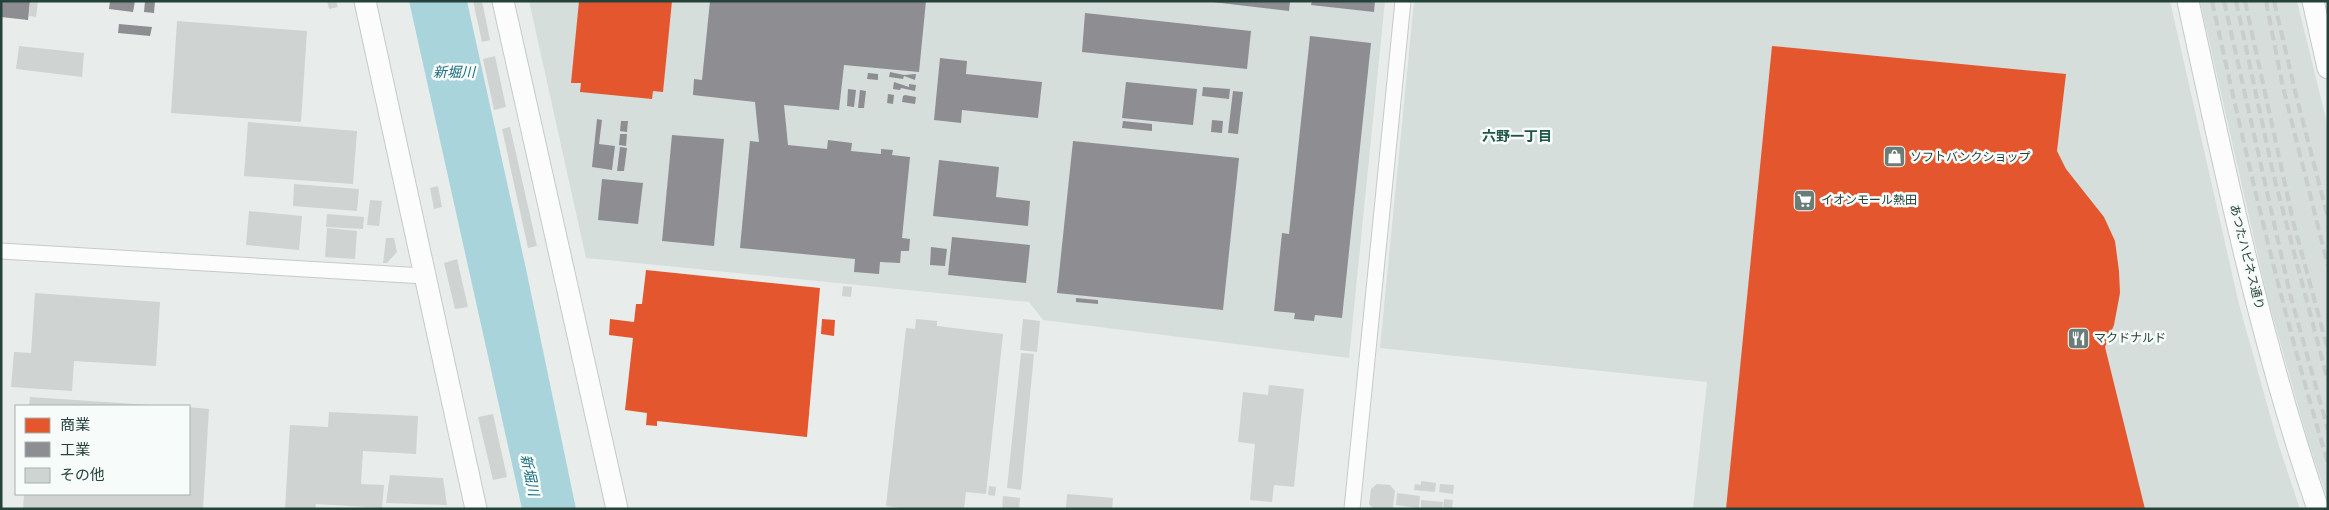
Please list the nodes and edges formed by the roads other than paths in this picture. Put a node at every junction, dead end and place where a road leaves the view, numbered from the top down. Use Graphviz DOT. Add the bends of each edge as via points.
graph roads {
  1 [pos="365,1"];
  2 [pos="503,1"];
  3 [pos="1403,1"];
  4 [pos="2188,1"];
  5 [pos="2313,1"];
  6 [pos="2328,68"];
  7 [pos="1,250"];
  8 [pos="424,276"];
  9 [pos="476,509"];
  10 [pos="617,509"];
  11 [pos="1352,509"];
  12 [pos="2318,509"];
  1 -- 8 [label="street"];
  2 -- 10 [label="street"];
  3 -- 11 [label="street"];
  4 -- 12 [label="street, あつたハピネス通り" via="2248,268"];
  5 -- 6 [label="street"];
  7 -- 8 [label="street"];
  8 -- 9 [label="street"];
}
